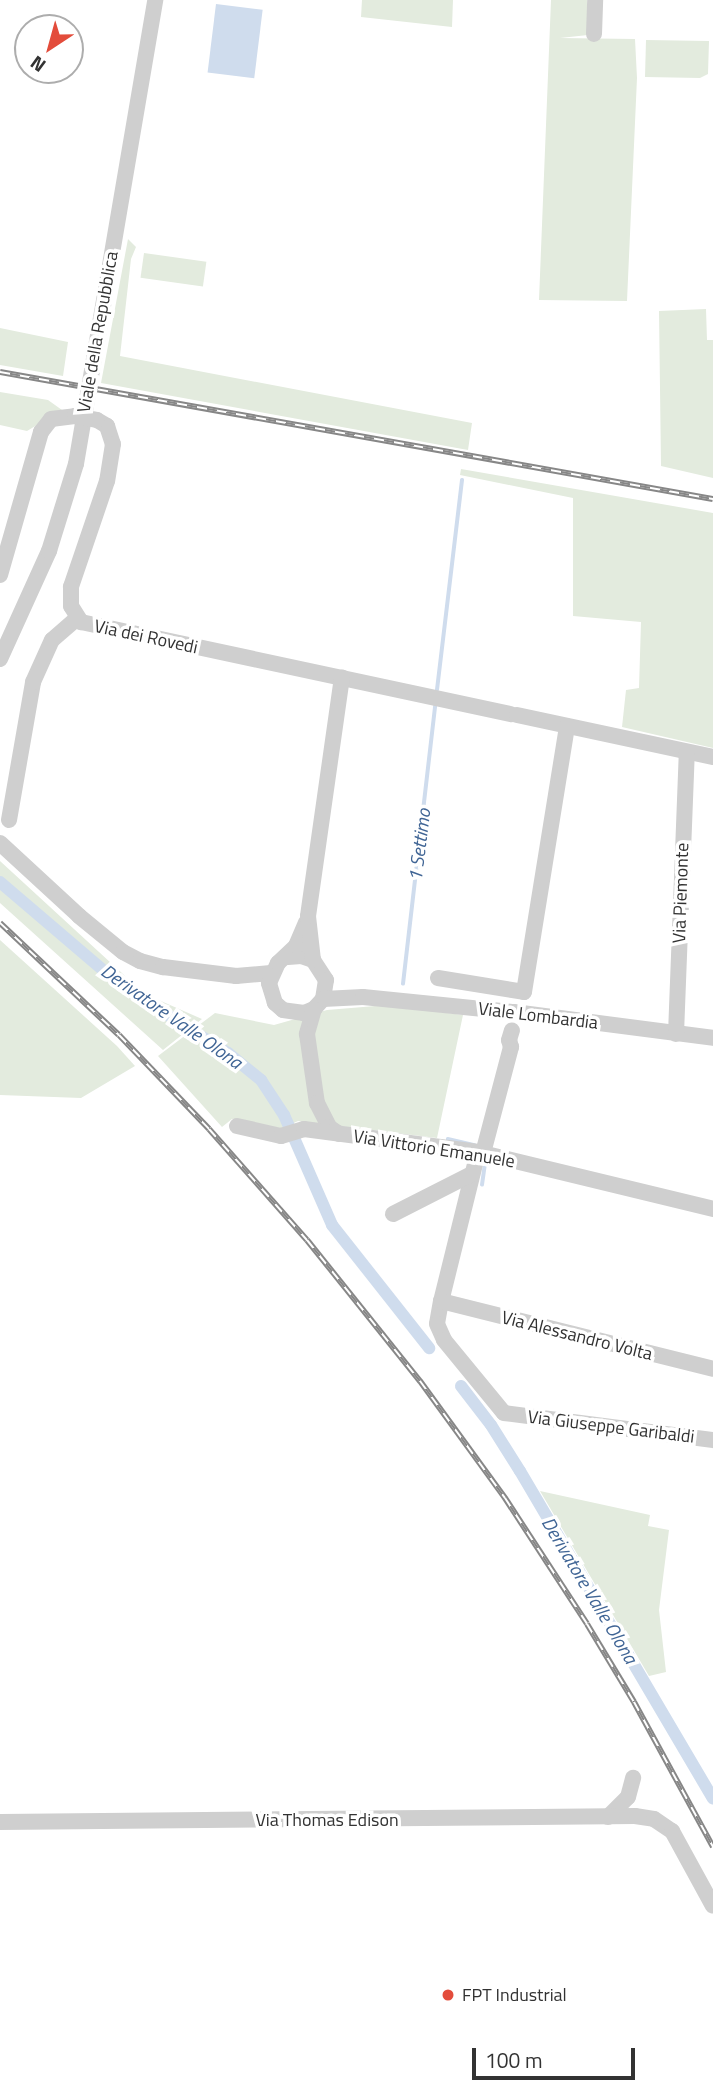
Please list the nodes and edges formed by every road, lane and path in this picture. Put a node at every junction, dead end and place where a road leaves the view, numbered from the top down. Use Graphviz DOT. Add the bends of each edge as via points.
graph roads {
  1 [pos="155,0"];
  2 [pos="595,0"];
  3 [pos="594,34"];
  4 [pos="0,575"];
  5 [pos="77,618"];
  6 [pos="1,655"];
  7 [pos="342,677"];
  8 [pos="567,726"];
  9 [pos="687,752"];
  10 [pos="713,757"];
  11 [pos="9,820"];
  12 [pos="0,843"];
  13 [pos="309,916"];
  14 [pos="288,957"];
  15 [pos="313,960"];
  16 [pos="271,973"];
  17 [pos="236,976"];
  18 [pos="438,978"];
  19 [pos="326,980"];
  20 [pos="270,993"];
  21 [pos="363,997"];
  22 [pos="318,1004"];
  23 [pos="512,1030"];
  24 [pos="676,1034"];
  25 [pos="713,1038"];
  26 [pos="237,1126"];
  27 [pos="339,1134"];
  28 [pos="481,1152"];
  29 [pos="472,1174"];
  30 [pos="713,1209"];
  31 [pos="393,1214"];
  32 [pos="441,1301"];
  33 [pos="713,1370"];
  34 [pos="713,1440"];
  35 [pos="633,1777"];
  36 [pos="608,1817"];
  37 [pos="0,1822"];
  38 [pos="713,1906"];
  1 -- 6 [label="street, Viale della Repubblica" via="76,464 49,551"];
  2 -- 3 [label="street"];
  4 -- 5 [label="street, Via dei Rovedi, bridge" via="41,432 51,419 75,416 97,420 107,426 113,444 107,481 71,587 71,606"];
  5 -- 7 [label="street, Via dei Rovedi" via="90,626"];
  5 -- 11 [label="street" via="52,640 33,682"];
  7 -- 8 [label="street, Via dei Rovedi"];
  7 -- 13 [label="street"];
  8 -- 9 [label="street, Via dei Rovedi"];
  8 -- 18 [label="street" via="524,992"];
  9 -- 10 [label="street, Via dei Rovedi"];
  9 -- 24 [label="street, Via Piemonte"];
  12 -- 17 [label="street" via="123,952 163,967"];
  13 -- 14 [label="street"];
  13 -- 15 [label="street"];
  14 -- 15 [label="street"];
  14 -- 16 [label="street"];
  15 -- 19 [label="street"];
  16 -- 17 [label="street"];
  16 -- 20 [label="street"];
  17 -- 20 [label="street"];
  19 -- 21 [label="street, Viale Lombardia"];
  19 -- 22 [label="street"];
  20 -- 22 [label="street" via="283,1010 293,1013"];
  21 -- 22 [label="street, Viale Lombardia"];
  21 -- 24 [label="street, Viale Lombardia"];
  22 -- 27 [label="street" via="307,1034 317,1103 329,1127"];
  23 -- 28 [label="street, Via Giuseppe Garibaldi"];
  24 -- 25 [label="street, Viale Lombardia"];
  26 -- 27 [label="street, Via Vittorio Emanuele" via="291,1134 304,1129"];
  27 -- 28 [label="street, Via Vittorio Emanuele"];
  28 -- 29 [label="street, Via Giuseppe Garibaldi"];
  28 -- 30 [label="street, Via Vittorio Emanuele"];
  29 -- 31 [label="street"];
  29 -- 32 [label="street, Via Giuseppe Garibaldi"];
  32 -- 33 [label="street, Via Alessandro Volta"];
  32 -- 34 [label="street, Via Giuseppe Garibaldi" via="439,1332 504,1413"];
  35 -- 36 [label="street" via="628,1797"];
  36 -- 37 [label="street, Via Thomas Edison"];
  36 -- 38 [label="street, Via Thomas Edison" via="654,1819 672,1831"];
}
